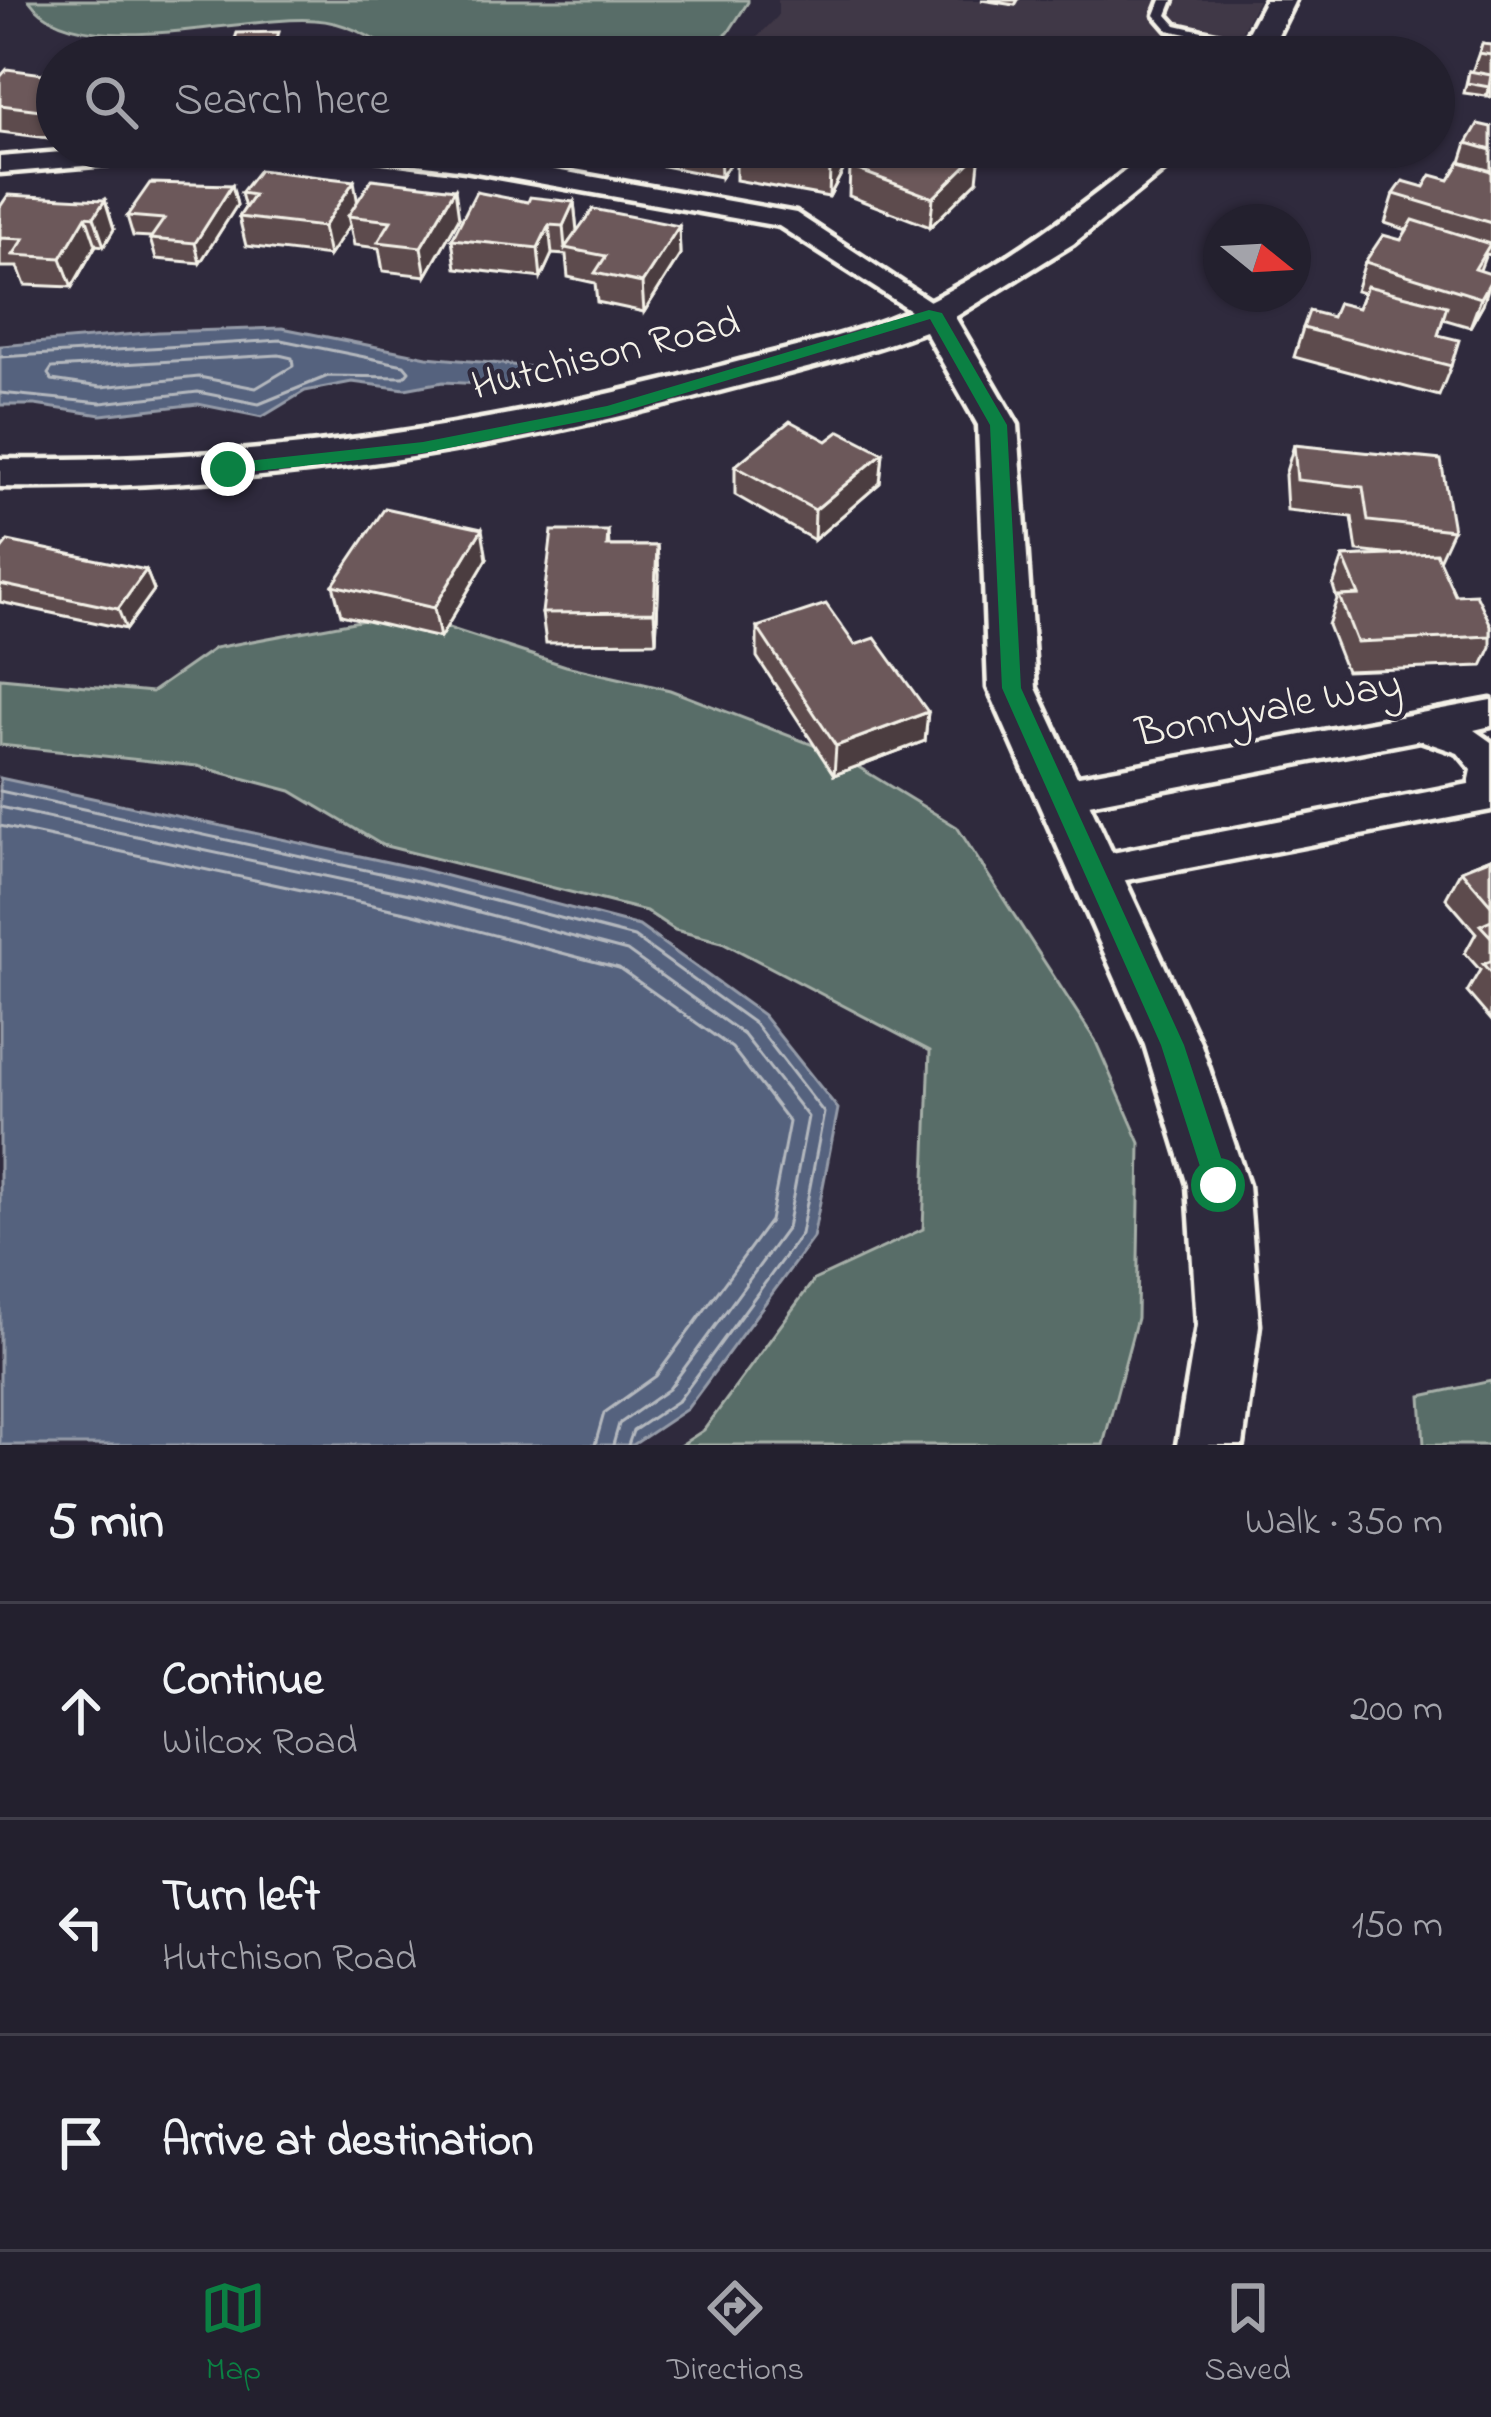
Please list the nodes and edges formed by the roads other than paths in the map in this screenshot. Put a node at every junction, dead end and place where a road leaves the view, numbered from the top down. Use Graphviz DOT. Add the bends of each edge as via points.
graph roads {
  1 [pos="1167,0"];
  2 [pos="1280,0"];
  3 [pos="1201,36"];
  4 [pos="1262,36"];
  5 [pos="36,162"];
  6 [pos="0,165"];
  7 [pos="498,168"];
  8 [pos="1151,168"];
  9 [pos="934,313"];
  10 [pos="0,473"];
  11 [pos="1491,713"];
  12 [pos="1423,727"];
  13 [pos="1063,794"];
  14 [pos="1489,795"];
  15 [pos="1095,871"];
  16 [pos="1210,1445"];
  1 -- 3 [label="lane" via="1161,15 1172,28"];
  2 -- 4 [label="street"];
  5 -- 6 [label="street"];
  7 -- 9 [label="street" via="787,219"];
  8 -- 9 [label="street, Hutchison Road"];
  9 -- 10 [label="street, Hutchison Road" via="609,411 423,447 228,469"];
  9 -- 13 [label="street" via="998,425 1012,688"];
  11 -- 12 [label="street, Bonnyvale Way"];
  12 -- 13 [label="street, Bonnyvale Way"];
  12 -- 14 [label="street" via="1471,743 1491,767"];
  13 -- 15 [label="street"];
  14 -- 15 [label="street"];
  15 -- 16 [label="street" via="1173,1045 1218,1185 1228,1325"];
}
